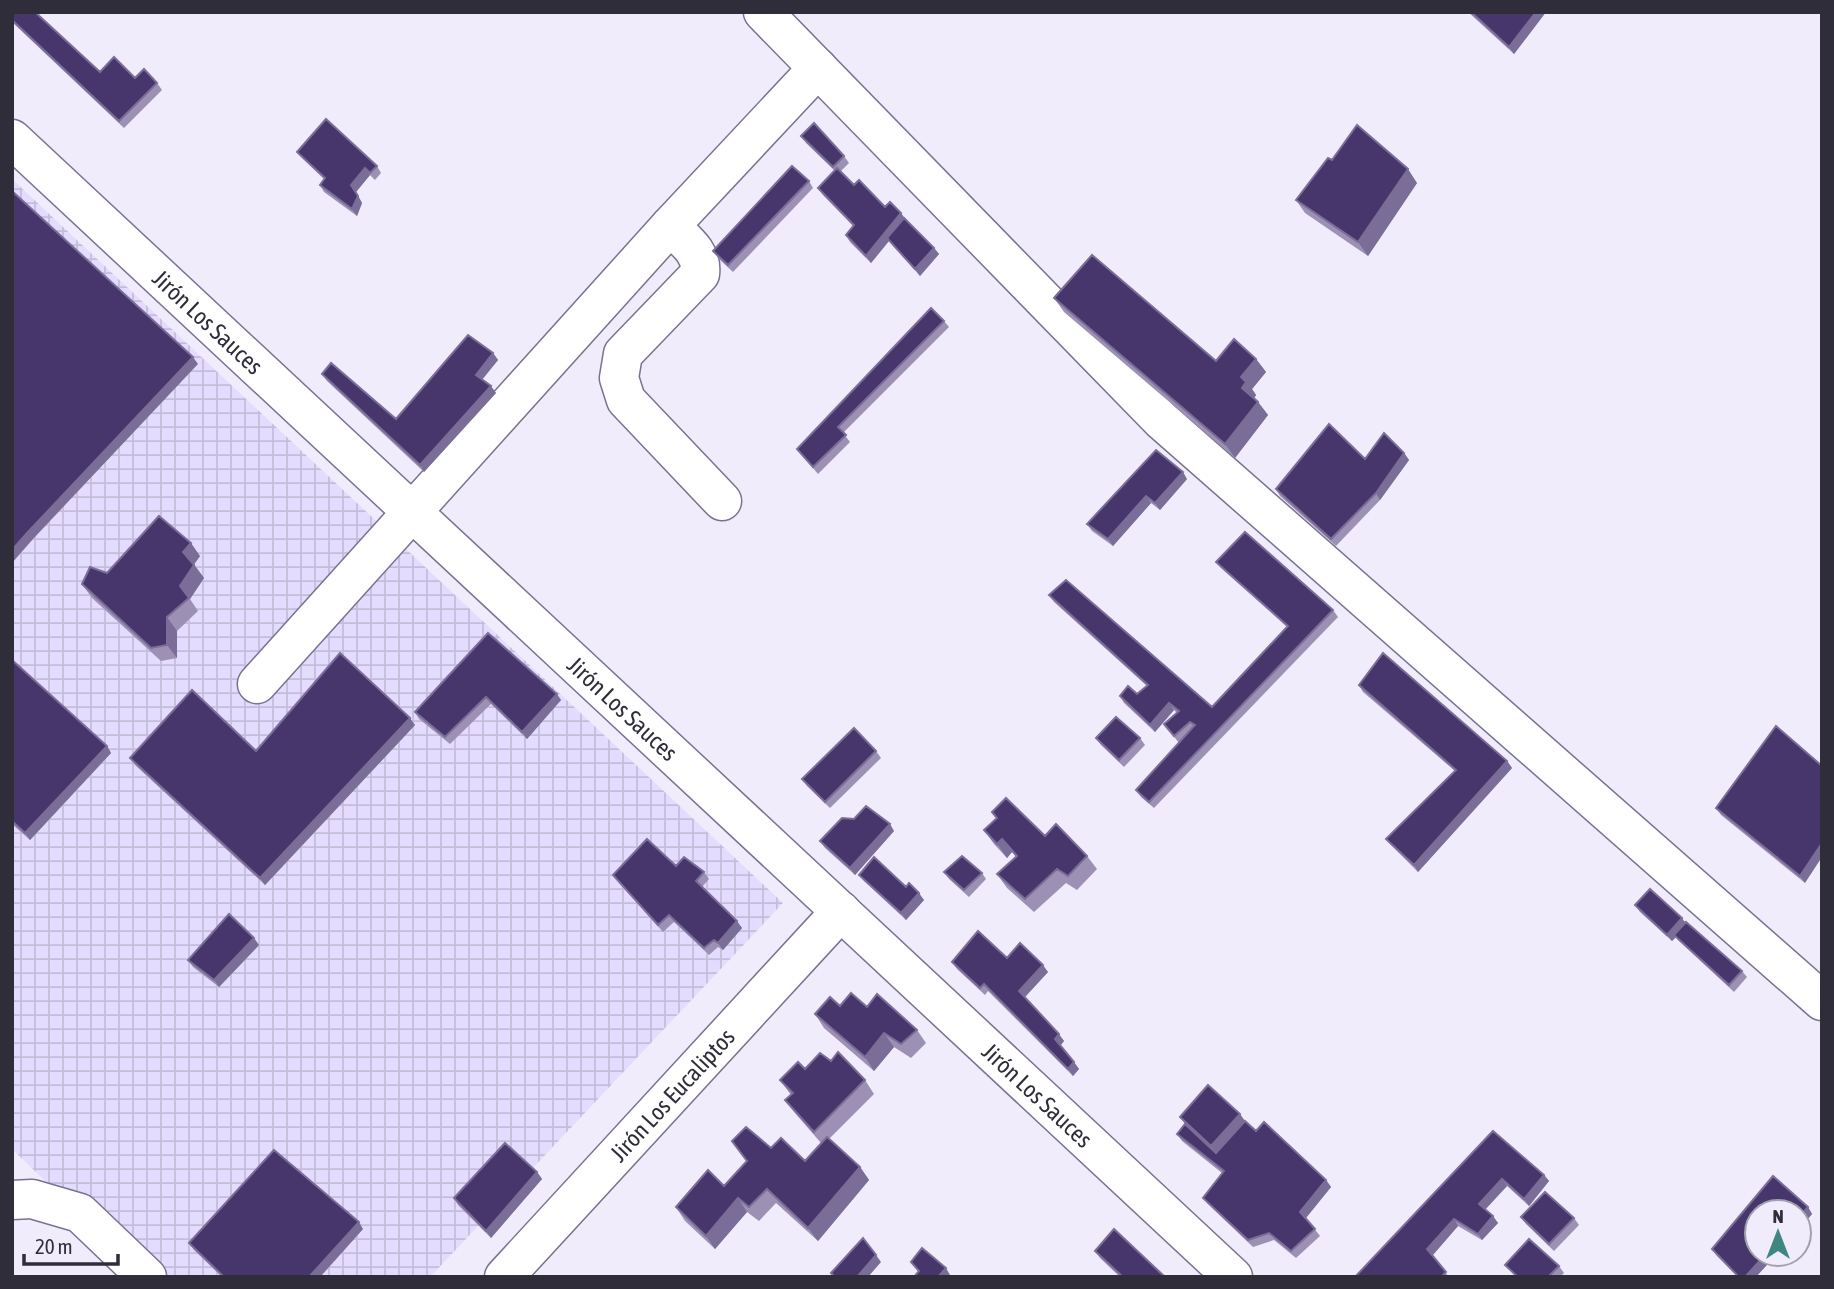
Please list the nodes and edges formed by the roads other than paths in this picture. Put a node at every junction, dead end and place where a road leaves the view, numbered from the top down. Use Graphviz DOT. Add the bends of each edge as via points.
graph roads {
  1 [pos="763,12"];
  2 [pos="800,26"];
  3 [pos="818,68"];
  4 [pos="12,139"];
  5 [pos="670,226"];
  6 [pos="722,501"];
  7 [pos="413,512"];
  8 [pos="257,684"];
  9 [pos="841,911"];
  10 [pos="1822,1001"];
  11 [pos="12,1200"];
  12 [pos="147,1277"];
  13 [pos="504,1277"];
  14 [pos="1233,1277"];
  1 -- 2 [label="street"];
  2 -- 3 [label="street"];
  3 -- 5 [label="street"];
  3 -- 10 [label="street" via="1161,420"];
  4 -- 7 [label="street, Jirón Los Sauces"];
  5 -- 6 [label="street" via="695,250 700,274 623,354 619,377 626,400"];
  5 -- 7 [label="street"];
  7 -- 8 [label="street"];
  7 -- 9 [label="street, Jirón Los Sauces"];
  9 -- 13 [label="street, Jirón Los Eucaliptos"];
  9 -- 14 [label="street, Jirón Los Sauces"];
  11 -- 12 [label="street" via="33,1199 80,1213"];
}
